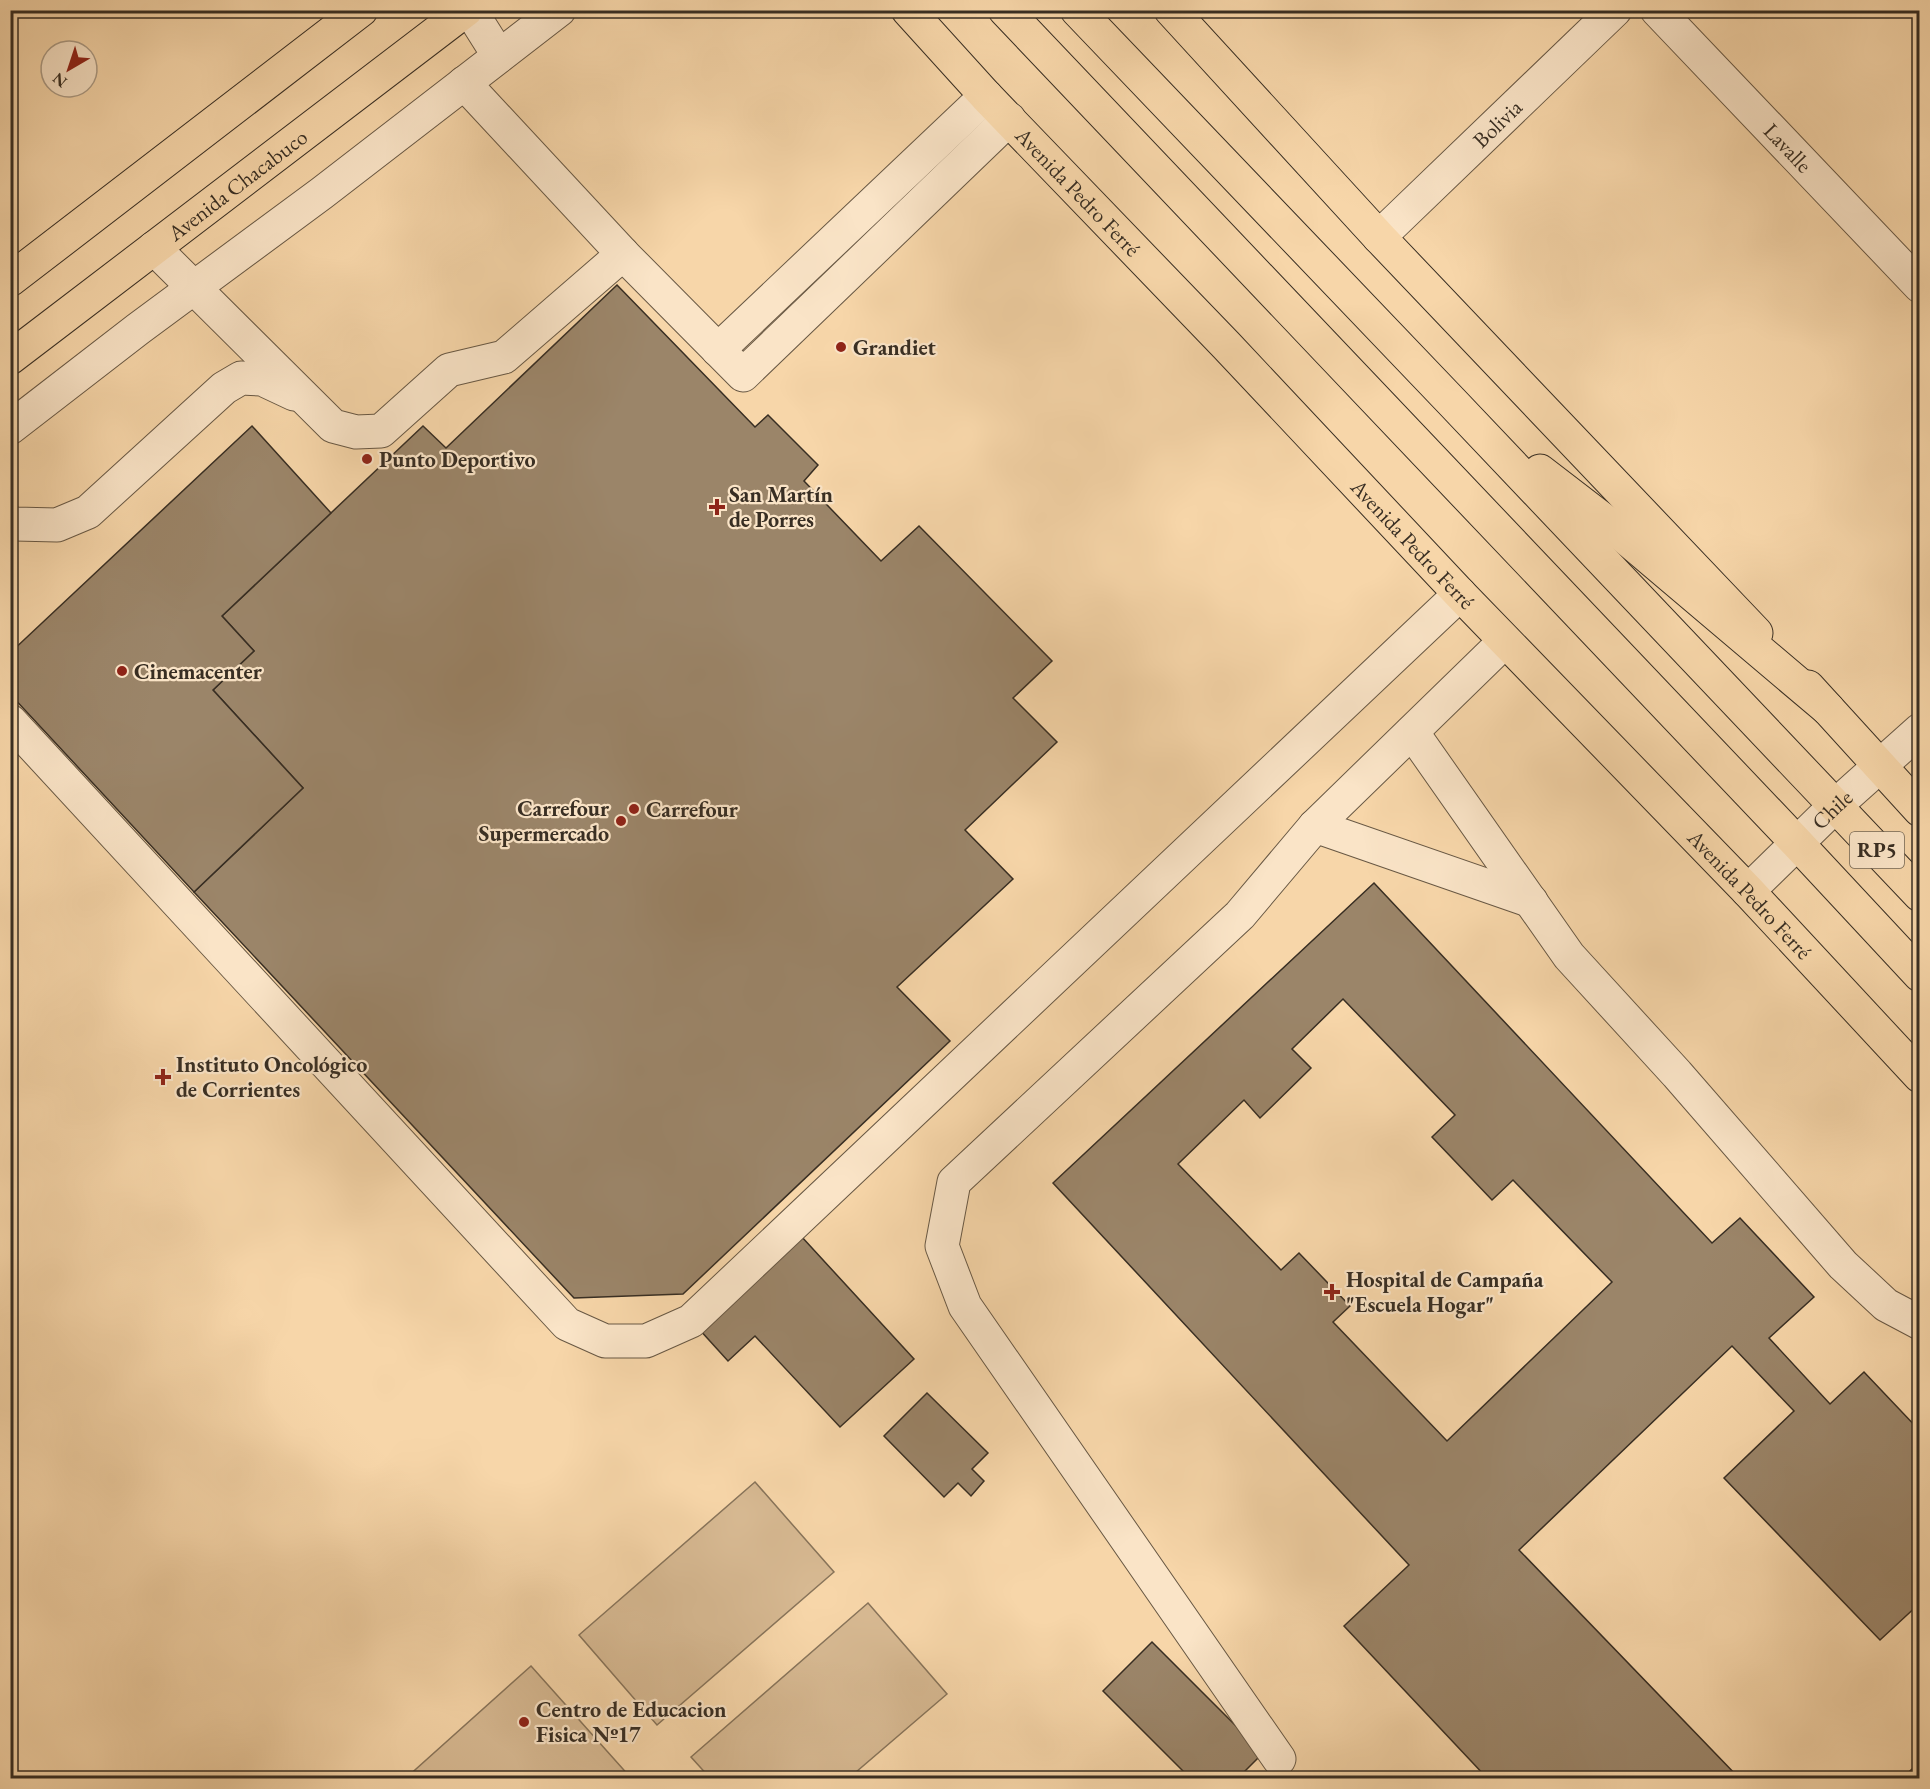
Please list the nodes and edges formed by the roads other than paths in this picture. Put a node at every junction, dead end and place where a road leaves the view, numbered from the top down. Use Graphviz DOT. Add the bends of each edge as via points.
graph roads {
  1 [pos="362,10"];
  2 [pos="469,10"];
  3 [pos="559,10"];
  4 [pos="908,10"];
  5 [pos="1005,10"];
  6 [pos="1077,10"];
  7 [pos="1172,10"];
  8 [pos="1615,10"];
  9 [pos="1657,10"];
  10 [pos="500,56"];
  11 [pos="464,83"];
  12 [pos="986,96"];
  13 [pos="1009,119"];
  14 [pos="1379,237"];
  15 [pos="154,248"];
  16 [pos="623,254"];
  17 [pos="10,280"];
  18 [pos="1920,286"];
  19 [pos="194,289"];
  20 [pos="718,350"];
  21 [pos="10,358"];
  22 [pos="307,400"];
  23 [pos="1451,401"];
  24 [pos="10,428"];
  25 [pos="10,522"];
  26 [pos="1460,594"];
  27 [pos="1505,641"];
  28 [pos="1828,709"];
  29 [pos="10,721"];
  30 [pos="1920,730"];
  31 [pos="1412,732"];
  32 [pos="1879,768"];
  33 [pos="1835,806"];
  34 [pos="1920,810"];
  35 [pos="1315,826"];
  36 [pos="1797,843"];
  37 [pos="1748,891"];
  38 [pos="1920,895"];
  39 [pos="1531,901"];
  40 [pos="1920,975"];
  41 [pos="1920,1076"];
  42 [pos="1920,1323"];
  43 [pos="1279,1759"];
  1 -- 17 [label="main road"];
  2 -- 10 [label="street"];
  2 -- 15 [label="main road, Avenida Chacabuco"];
  3 -- 10 [label="street"];
  4 -- 12 [label="main road, Avenida Pedro Ferré"];
  5 -- 36 [label="main road"];
  6 -- 23 [label="main road"];
  7 -- 14 [label="main road"];
  8 -- 14 [label="street, Bolivia"];
  9 -- 18 [label="street, Lavalle"];
  10 -- 11 [label="street"];
  11 -- 16 [label="street"];
  11 -- 19 [label="street"];
  12 -- 13 [label="main road, Avenida Pedro Ferré"];
  12 -- 20 [label="street"];
  13 -- 20 [label="street" via="743,375"];
  13 -- 26 [label="main road, Avenida Pedro Ferré"];
  14 -- 28 [label="main road"];
  15 -- 19 [label="street"];
  15 -- 21 [label="main road, Avenida Chacabuco"];
  16 -- 20 [label="street"];
  16 -- 22 [label="street" via="504,357 449,370 381,431 356,432 333,426"];
  19 -- 22 [label="street"];
  19 -- 24 [label="street"];
  22 -- 25 [label="street" via="262,379 242,378 224,388 88,512 57,525"];
  23 -- 28 [label="main road" via="1614,528"];
  23 -- 33 [label="main road"];
  26 -- 27 [label="main road, Avenida Pedro Ferré"];
  26 -- 29 [label="street" via="691,1321 646,1341 605,1341 567,1324"];
  27 -- 31 [label="street"];
  27 -- 37 [label="main road, Avenida Pedro Ferré"];
  28 -- 32 [label="main road"];
  30 -- 32 [label="street, Chile"];
  31 -- 35 [label="street"];
  31 -- 39 [label="street"];
  32 -- 33 [label="street, Chile"];
  32 -- 34 [label="main road"];
  33 -- 36 [label="street, Chile"];
  33 -- 38 [label="main road, RP5"];
  35 -- 39 [label="street"];
  35 -- 43 [label="street" via="1240,915 954,1182 942,1246 965,1306"];
  36 -- 37 [label="street, Chile"];
  36 -- 40 [label="main road"];
  37 -- 41 [label="main road, Avenida Pedro Ferré"];
  39 -- 42 [label="street" via="1569,956 1843,1265 1886,1305"];
}
